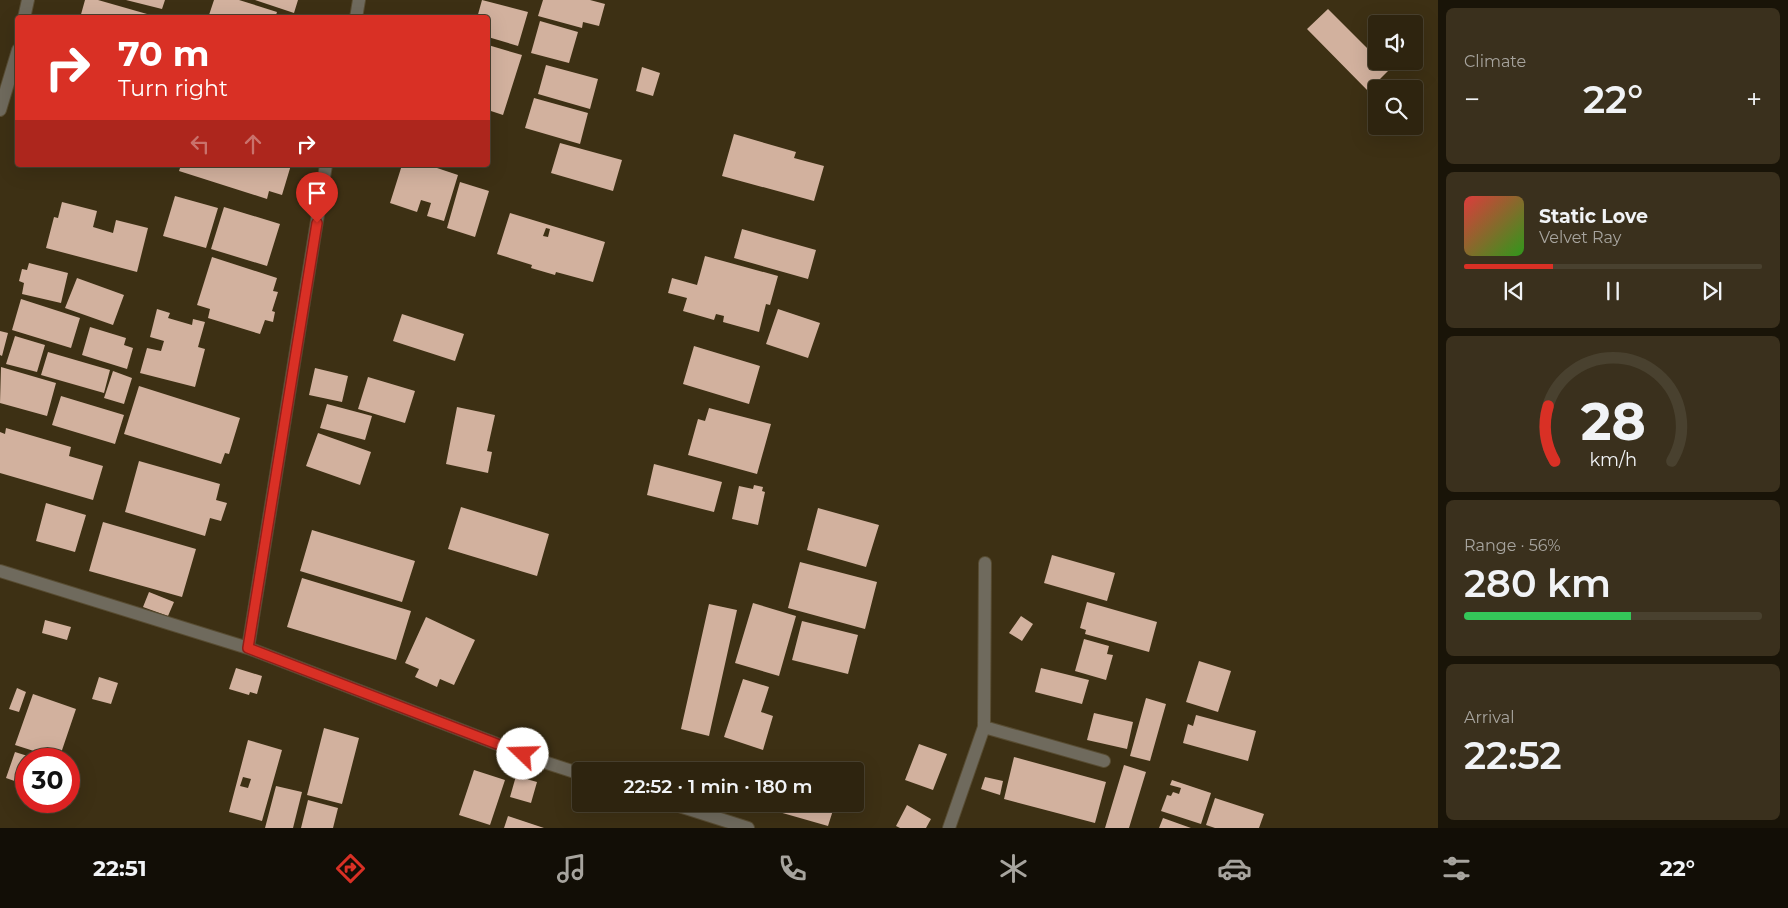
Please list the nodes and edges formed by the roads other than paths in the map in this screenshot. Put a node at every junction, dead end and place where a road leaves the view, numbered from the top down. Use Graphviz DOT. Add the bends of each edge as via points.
graph roads {
  1 [pos="28,0"];
  2 [pos="360,0"];
  3 [pos="25,15"];
  4 [pos="357,15"];
  5 [pos="15,60"];
  6 [pos="0,110"];
  7 [pos="326,167"];
  8 [pos="985,563"];
  9 [pos="0,571"];
  10 [pos="248,648"];
  11 [pos="984,728"];
  12 [pos="1104,761"];
  13 [pos="572,771"];
  14 [pos="699,812"];
  15 [pos="748,828"];
  16 [pos="949,828"];
  1 -- 3 [label="street"];
  2 -- 4 [label="street"];
  5 -- 6 [label="street"];
  7 -- 10 [label="street"];
  8 -- 11 [label="street"];
  9 -- 10 [label="street"];
  10 -- 13 [label="street"];
  11 -- 12 [label="street"];
  11 -- 16 [label="street"];
  14 -- 15 [label="street"];
}
